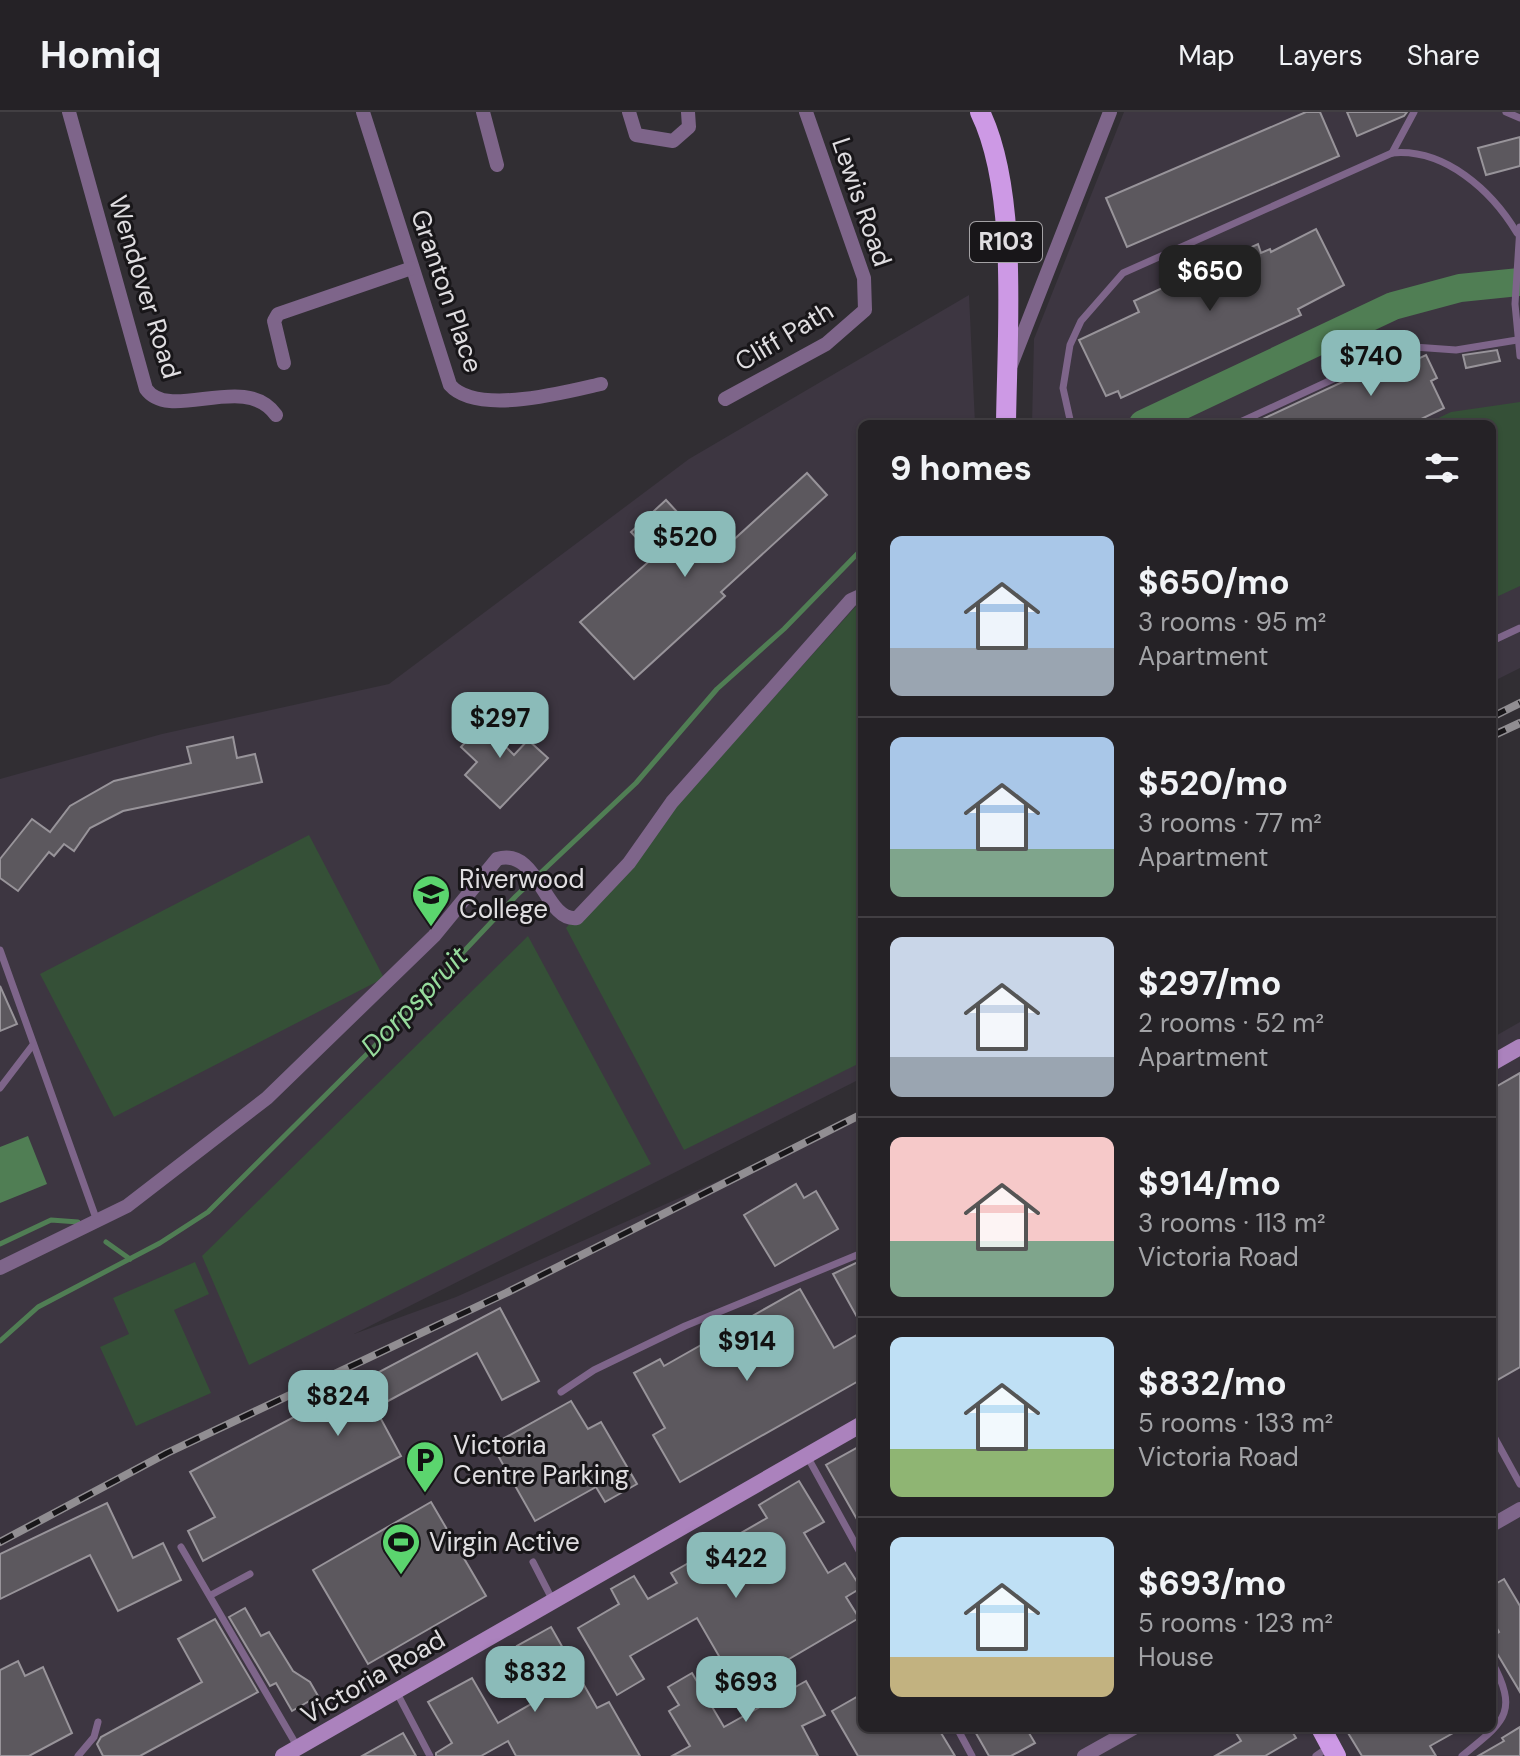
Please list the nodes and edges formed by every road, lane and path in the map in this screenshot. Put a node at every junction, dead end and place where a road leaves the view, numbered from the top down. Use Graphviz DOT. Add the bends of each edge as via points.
graph roads {
  1 [pos="69,112"];
  2 [pos="363,112"];
  3 [pos="483,112"];
  4 [pos="629,112"];
  5 [pos="688,112"];
  6 [pos="806,112"];
  7 [pos="980,112"];
  8 [pos="1110,112"];
  9 [pos="1414,112"];
  10 [pos="1506,112"];
  11 [pos="1520,118"];
  12 [pos="1392,153"];
  13 [pos="497,165"];
  14 [pos="1518,230"];
  15 [pos="412,268"];
  16 [pos="865,310"];
  17 [pos="1517,340"];
  18 [pos="1520,356"];
  19 [pos="284,363"];
  20 [pos="1007,375"];
  21 [pos="601,384"];
  22 [pos="725,399"];
  23 [pos="276,415"];
  24 [pos="1006,420"];
  25 [pos="1070,420"];
  26 [pos="1245,420"];
  27 [pos="858,597"];
  28 [pos="1520,628"];
  29 [pos="1496,639"];
  30 [pos="0,950"];
  31 [pos="32,1046"];
  32 [pos="1520,1047"];
  33 [pos="1496,1061"];
  34 [pos="0,1088"];
  35 [pos="97,1221"];
  36 [pos="858,1255"];
  37 [pos="0,1268"];
  38 [pos="561,1392"];
  39 [pos="858,1426"];
  40 [pos="1496,1440"];
  41 [pos="807,1456"];
  42 [pos="1520,1484"];
  43 [pos="1520,1509"];
  44 [pos="1496,1523"];
  45 [pos="181,1547"];
  46 [pos="858,1549"];
  47 [pos="533,1562"];
  48 [pos="250,1574"];
  49 [pos="211,1595"];
  50 [pos="553,1602"];
  51 [pos="1496,1669"];
  52 [pos="396,1691"];
  53 [pos="98,1722"];
  54 [pos="1496,1723"];
  55 [pos="959,1732"];
  56 [pos="1127,1732"];
  57 [pos="1489,1732"];
  58 [pos="298,1747"];
  59 [pos="78,1756"];
  60 [pos="283,1756"];
  61 [pos="430,1756"];
  62 [pos="972,1756"];
  63 [pos="1084,1756"];
  64 [pos="1462,1756"];
  1 -- 23 [label="street, Wendover Road" via="146,389 154,398 168,401 222,396 261,401"];
  2 -- 15 [label="street, Granton Place"];
  3 -- 13 [label="street"];
  4 -- 5 [label="street" via="636,135 673,141 689,127"];
  6 -- 16 [label="street, Lewis Road" via="864,278"];
  7 -- 20 [label="main road, R103" via="996,149 1002,186"];
  8 -- 20 [label="street"];
  9 -- 12 [label="lane"];
  10 -- 11 [label="lane"];
  12 -- 14 [label="lane" via="1421,154 1463,175"];
  12 -- 25 [label="lane" via="1123,273 1081,321 1070,345 1063,388"];
  14 -- 17 [label="lane"];
  15 -- 19 [label="street" via="278,314 274,321"];
  15 -- 21 [label="street, Granton Place" via="454,390 515,399"];
  16 -- 22 [label="street, Cliff Path" via="826,344"];
  17 -- 18 [label="lane"];
  17 -- 26 [label="lane" via="1456,350 1394,351"];
  20 -- 24 [label="main road, R103"];
  27 -- 35 [label="street" via="701,768 629,863 577,918 564,916 524,864 497,859 434,936 267,1098 127,1206"];
  28 -- 29 [label="lane"];
  30 -- 31 [label="lane"];
  31 -- 34 [label="lane"];
  31 -- 35 [label="lane"];
  32 -- 33 [label="main road"];
  35 -- 37 [label="street"];
  36 -- 38 [label="lane" via="685,1326"];
  39 -- 41 [label="main road, Victoria Road"];
  40 -- 42 [label="lane"];
  41 -- 46 [label="lane"];
  41 -- 50 [label="main road, Victoria Road"];
  43 -- 44 [label="street"];
  45 -- 49 [label="lane"];
  47 -- 50 [label="lane"];
  48 -- 49 [label="lane"];
  49 -- 58 [label="lane"];
  50 -- 52 [label="main road, Victoria Road"];
  51 -- 54 [label="lane" via="1506,1687 1507,1708"];
  52 -- 58 [label="main road, Victoria Road"];
  52 -- 61 [label="lane"];
  53 -- 59 [label="lane" via="94,1737"];
  55 -- 62 [label="lane"];
  56 -- 63 [label="street"];
  57 -- 64 [label="lane"];
  58 -- 60 [label="main road, Victoria Road"];
}
